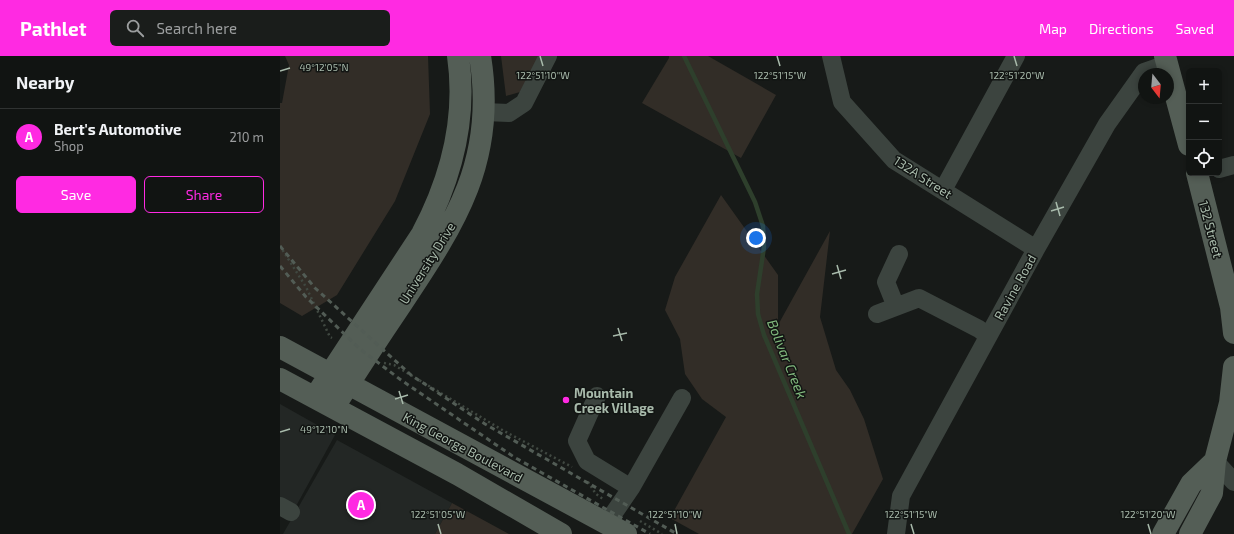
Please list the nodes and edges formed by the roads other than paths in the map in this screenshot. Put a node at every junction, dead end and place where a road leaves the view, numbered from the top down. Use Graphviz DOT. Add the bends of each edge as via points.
graph roads {
  1 [pos="458,56"];
  2 [pos="480,56"];
  3 [pos="548,56"];
  4 [pos="831,56"];
  5 [pos="1016,56"];
  6 [pos="1166,60"];
  7 [pos="484,112"];
  8 [pos="1188,140"];
  9 [pos="1234,165"];
  10 [pos="1222,168"];
  11 [pos="1200,176"];
  12 [pos="943,190"];
  13 [pos="1036,249"];
  14 [pos="899,254"];
  15 [pos="896,307"];
  16 [pos="877,314"];
  17 [pos="1234,332"];
  18 [pos="988,336"];
  19 [pos="280,346"];
  20 [pos="1234,367"];
  21 [pos="280,379"];
  22 [pos="339,379"];
  23 [pos="597,396"];
  24 [pos="315,397"];
  25 [pos="682,398"];
  26 [pos="334,408"];
  27 [pos="1215,460"];
  28 [pos="1234,482"];
  29 [pos="630,488"];
  30 [pos="612,516"];
  31 [pos="561,534"];
  32 [pos="626,534"];
  33 [pos="896,534"];
  34 [pos="1163,534"];
  35 [pos="1190,534"];
  1 -- 22 [label="main road, University Drive" via="460,101 446,184 422,234"];
  2 -- 7 [label="main road, University Drive"];
  3 -- 7 [label="street" via="524,103 508,113"];
  4 -- 12 [label="street, 132A Street" via="842,102 894,160"];
  5 -- 12 [label="street"];
  6 -- 8 [label="main road"];
  6 -- 13 [label="street, Ravine Road" via="1144,72 1107,124"];
  7 -- 22 [label="main road, University Drive" via="472,178 441,244"];
  9 -- 10 [label="street"];
  11 -- 17 [label="main road, 132 Street" via="1232,307"];
  12 -- 13 [label="street, 132A Street"];
  13 -- 18 [label="street, Ravine Road"];
  14 -- 15 [label="street" via="886,282"];
  15 -- 16 [label="street"];
  15 -- 18 [label="street" via="919,298"];
  18 -- 33 [label="street, Ravine Road" via="901,496"];
  19 -- 22 [label="main road, King George Boulevard"];
  20 -- 27 [label="main road" via="1230,403"];
  21 -- 24 [label="main road, King George Boulevard"];
  22 -- 24 [label="main road, University Drive"];
  22 -- 26 [label="main road, University Drive"];
  22 -- 30 [label="main road, King George Boulevard"];
  23 -- 29 [label="street" via="577,441 587,461"];
  24 -- 26 [label="main road, King George Boulevard"];
  25 -- 29 [label="street"];
  26 -- 31 [label="main road, King George Boulevard"];
  27 -- 28 [label="street"];
  27 -- 34 [label="main road" via="1191,484"];
  27 -- 35 [label="main road" via="1212,493"];
  29 -- 30 [label="street"];
  30 -- 32 [label="main road, King George Boulevard"];
}
